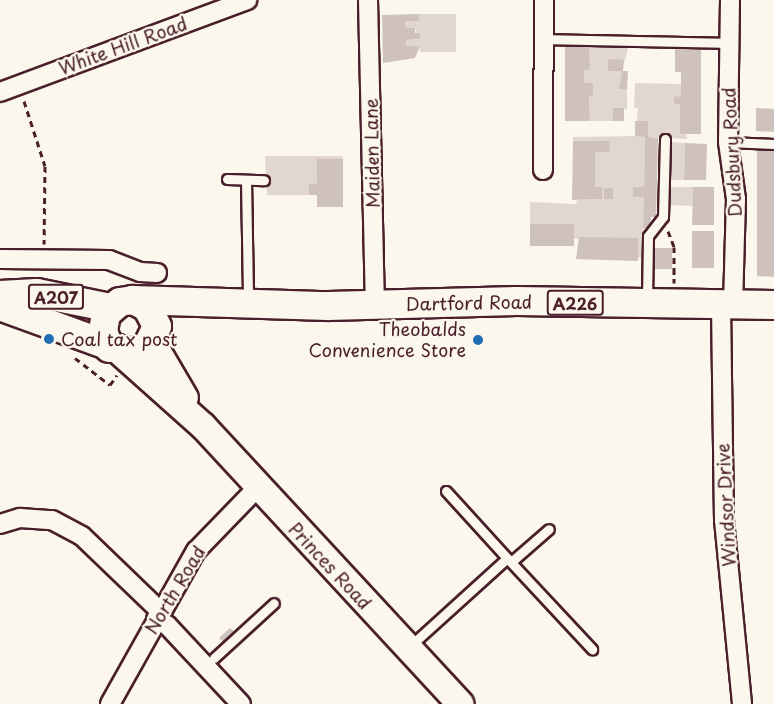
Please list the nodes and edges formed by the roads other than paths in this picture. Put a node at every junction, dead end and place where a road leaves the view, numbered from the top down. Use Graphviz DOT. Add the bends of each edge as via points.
graph roads {
  1 [pos="247,0"];
  2 [pos="368,0"];
  3 [pos="544,0"];
  4 [pos="730,0"];
  5 [pos="544,39"];
  6 [pos="729,43"];
  7 [pos="0,92"];
  8 [pos="665,139"];
  9 [pos="728,142"];
  10 [pos="774,144"];
  11 [pos="543,170"];
  12 [pos="227,179"];
  13 [pos="246,180"];
  14 [pos="264,180"];
  15 [pos="0,259"];
  16 [pos="40,260"];
  17 [pos="157,273"];
  18 [pos="37,294"];
  19 [pos="0,296"];
  20 [pos="122,304"];
  21 [pos="200,304"];
  22 [pos="647,304"];
  23 [pos="375,305"];
  24 [pos="727,305"];
  25 [pos="774,305"];
  26 [pos="0,306"];
  27 [pos="248,306"];
  28 [pos="156,331"];
  29 [pos="116,358"];
  30 [pos="203,426"];
  31 [pos="257,488"];
  32 [pos="446,490"];
  33 [pos="0,524"];
  34 [pos="549,529"];
  35 [pos="509,560"];
  36 [pos="274,603"];
  37 [pos="158,615"];
  38 [pos="407,648"];
  39 [pos="592,649"];
  40 [pos="214,658"];
  41 [pos="110,704"];
  42 [pos="241,704"];
  43 [pos="460,704"];
  44 [pos="742,704"];
  1 -- 7 [label="street, White Hill Road"];
  2 -- 23 [label="street, Maiden Lane"];
  3 -- 5 [label="street"];
  4 -- 6 [label="street, Dudsbury Road"];
  5 -- 6 [label="lane"];
  5 -- 11 [label="street"];
  6 -- 9 [label="street, Dudsbury Road"];
  8 -- 22 [label="lane" via="662,222 648,239"];
  9 -- 10 [label="lane"];
  9 -- 24 [label="street, Dudsbury Road" via="736,200"];
  12 -- 13 [label="lane"];
  13 -- 14 [label="lane"];
  13 -- 27 [label="lane"];
  15 -- 16 [label="street"];
  16 -- 17 [label="street" via="109,260 140,272"];
  16 -- 18 [label="street"];
  18 -- 19 [label="main road, A207"];
  18 -- 20 [label="main road, A207"];
  20 -- 21 [label="main road, Dartford Road / A226"];
  20 -- 28 [label="main road" via="147,307"];
  20 -- 29 [label="main road, A207" via="103,323 103,337"];
  21 -- 27 [label="main road, Dartford Road / A226"];
  21 -- 28 [label="main road, Dartford Road / A226" via="166,318"];
  22 -- 23 [label="main road, Dartford Road / A226" via="517,301"];
  22 -- 24 [label="main road, Dartford Road / A226"];
  23 -- 27 [label="main road, Dartford Road / A226"];
  24 -- 25 [label="main road, Dartford Road / A226"];
  24 -- 44 [label="street, Windsor Drive" via="724,520"];
  26 -- 29 [label="main road, A207"];
  28 -- 29 [label="main road" via="146,349"];
  28 -- 30 [label="main road, Princes Road" via="167,371"];
  29 -- 30 [label="main road, Princes Road"];
  30 -- 31 [label="main road, Princes Road"];
  31 -- 37 [label="street, North Road" via="202,544"];
  31 -- 38 [label="main road, Princes Road"];
  32 -- 35 [label="lane"];
  33 -- 37 [label="street" via="20,518 52,520 82,536"];
  34 -- 35 [label="lane"];
  35 -- 38 [label="lane"];
  35 -- 39 [label="lane"];
  36 -- 40 [label="lane"];
  37 -- 41 [label="street, North Road"];
  37 -- 42 [label="street"];
  38 -- 43 [label="main road, Princes Road"];
}
